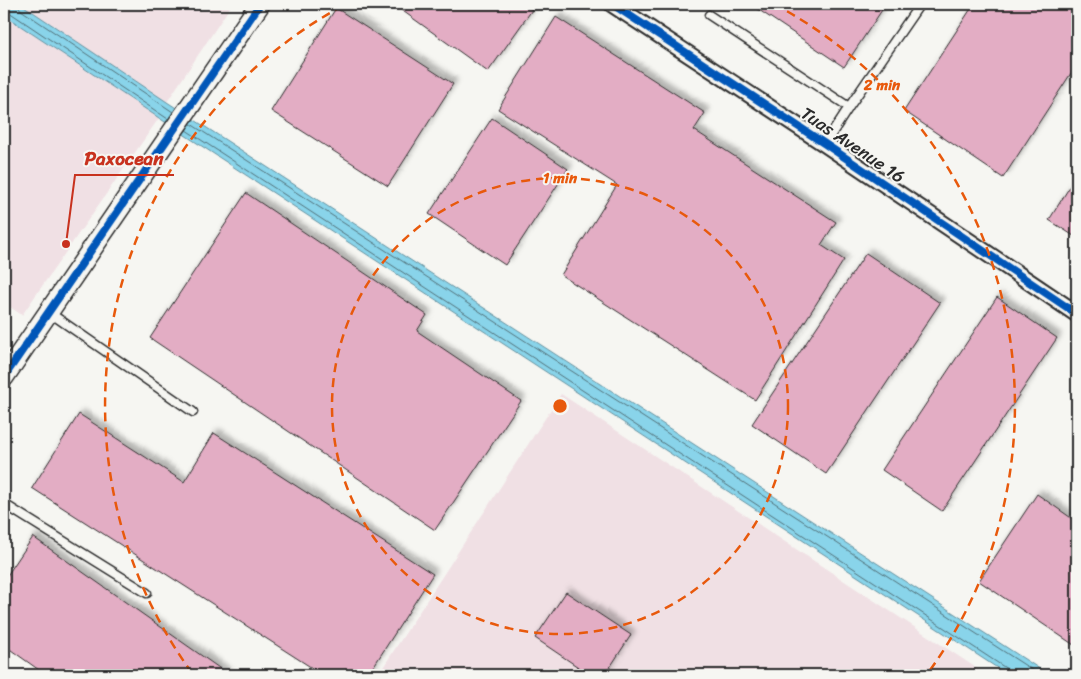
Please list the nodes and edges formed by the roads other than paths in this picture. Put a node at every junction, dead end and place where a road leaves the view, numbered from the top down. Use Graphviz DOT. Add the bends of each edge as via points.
graph roads {
  1 [pos="260,4"];
  2 [pos="612,4"];
  3 [pos="920,4"];
  4 [pos="709,15"];
  5 [pos="849,107"];
  6 [pos="825,144"];
  7 [pos="48,312"];
  8 [pos="1077,314"];
  9 [pos="4,377"];
  10 [pos="193,412"];
  11 [pos="4,504"];
  12 [pos="147,593"];
  1 -- 7 [label="street"];
  2 -- 6 [label="street, Tuas Avenue 16"];
  3 -- 5 [label="lane"];
  4 -- 5 [label="lane"];
  5 -- 6 [label="lane"];
  6 -- 8 [label="street, Tuas Avenue 16"];
  7 -- 9 [label="street"];
  7 -- 10 [label="lane"];
  11 -- 12 [label="lane"];
}
